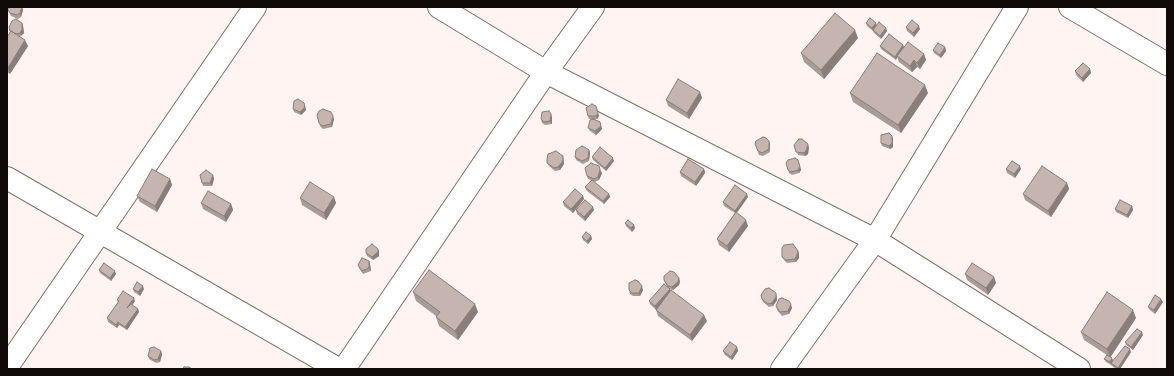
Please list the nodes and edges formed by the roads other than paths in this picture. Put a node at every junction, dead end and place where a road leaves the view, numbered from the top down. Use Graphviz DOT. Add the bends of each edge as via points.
graph roads {
  1 [pos="254,7"];
  2 [pos="439,7"];
  3 [pos="593,7"];
  4 [pos="1017,7"];
  5 [pos="1070,7"];
  6 [pos="1167,64"];
  7 [pos="546,72"];
  8 [pos="7,178"];
  9 [pos="99,232"];
  10 [pos="875,240"];
  11 [pos="7,367"];
  12 [pos="338,369"];
  13 [pos="344,369"];
  14 [pos="782,369"];
  15 [pos="1079,369"];
  1 -- 9 [label="street"];
  2 -- 7 [label="street"];
  3 -- 7 [label="street"];
  4 -- 10 [label="street"];
  5 -- 6 [label="street"];
  7 -- 10 [label="street"];
  7 -- 13 [label="street"];
  8 -- 9 [label="street"];
  9 -- 11 [label="street"];
  9 -- 12 [label="street"];
  10 -- 14 [label="street"];
  10 -- 15 [label="street"];
}
